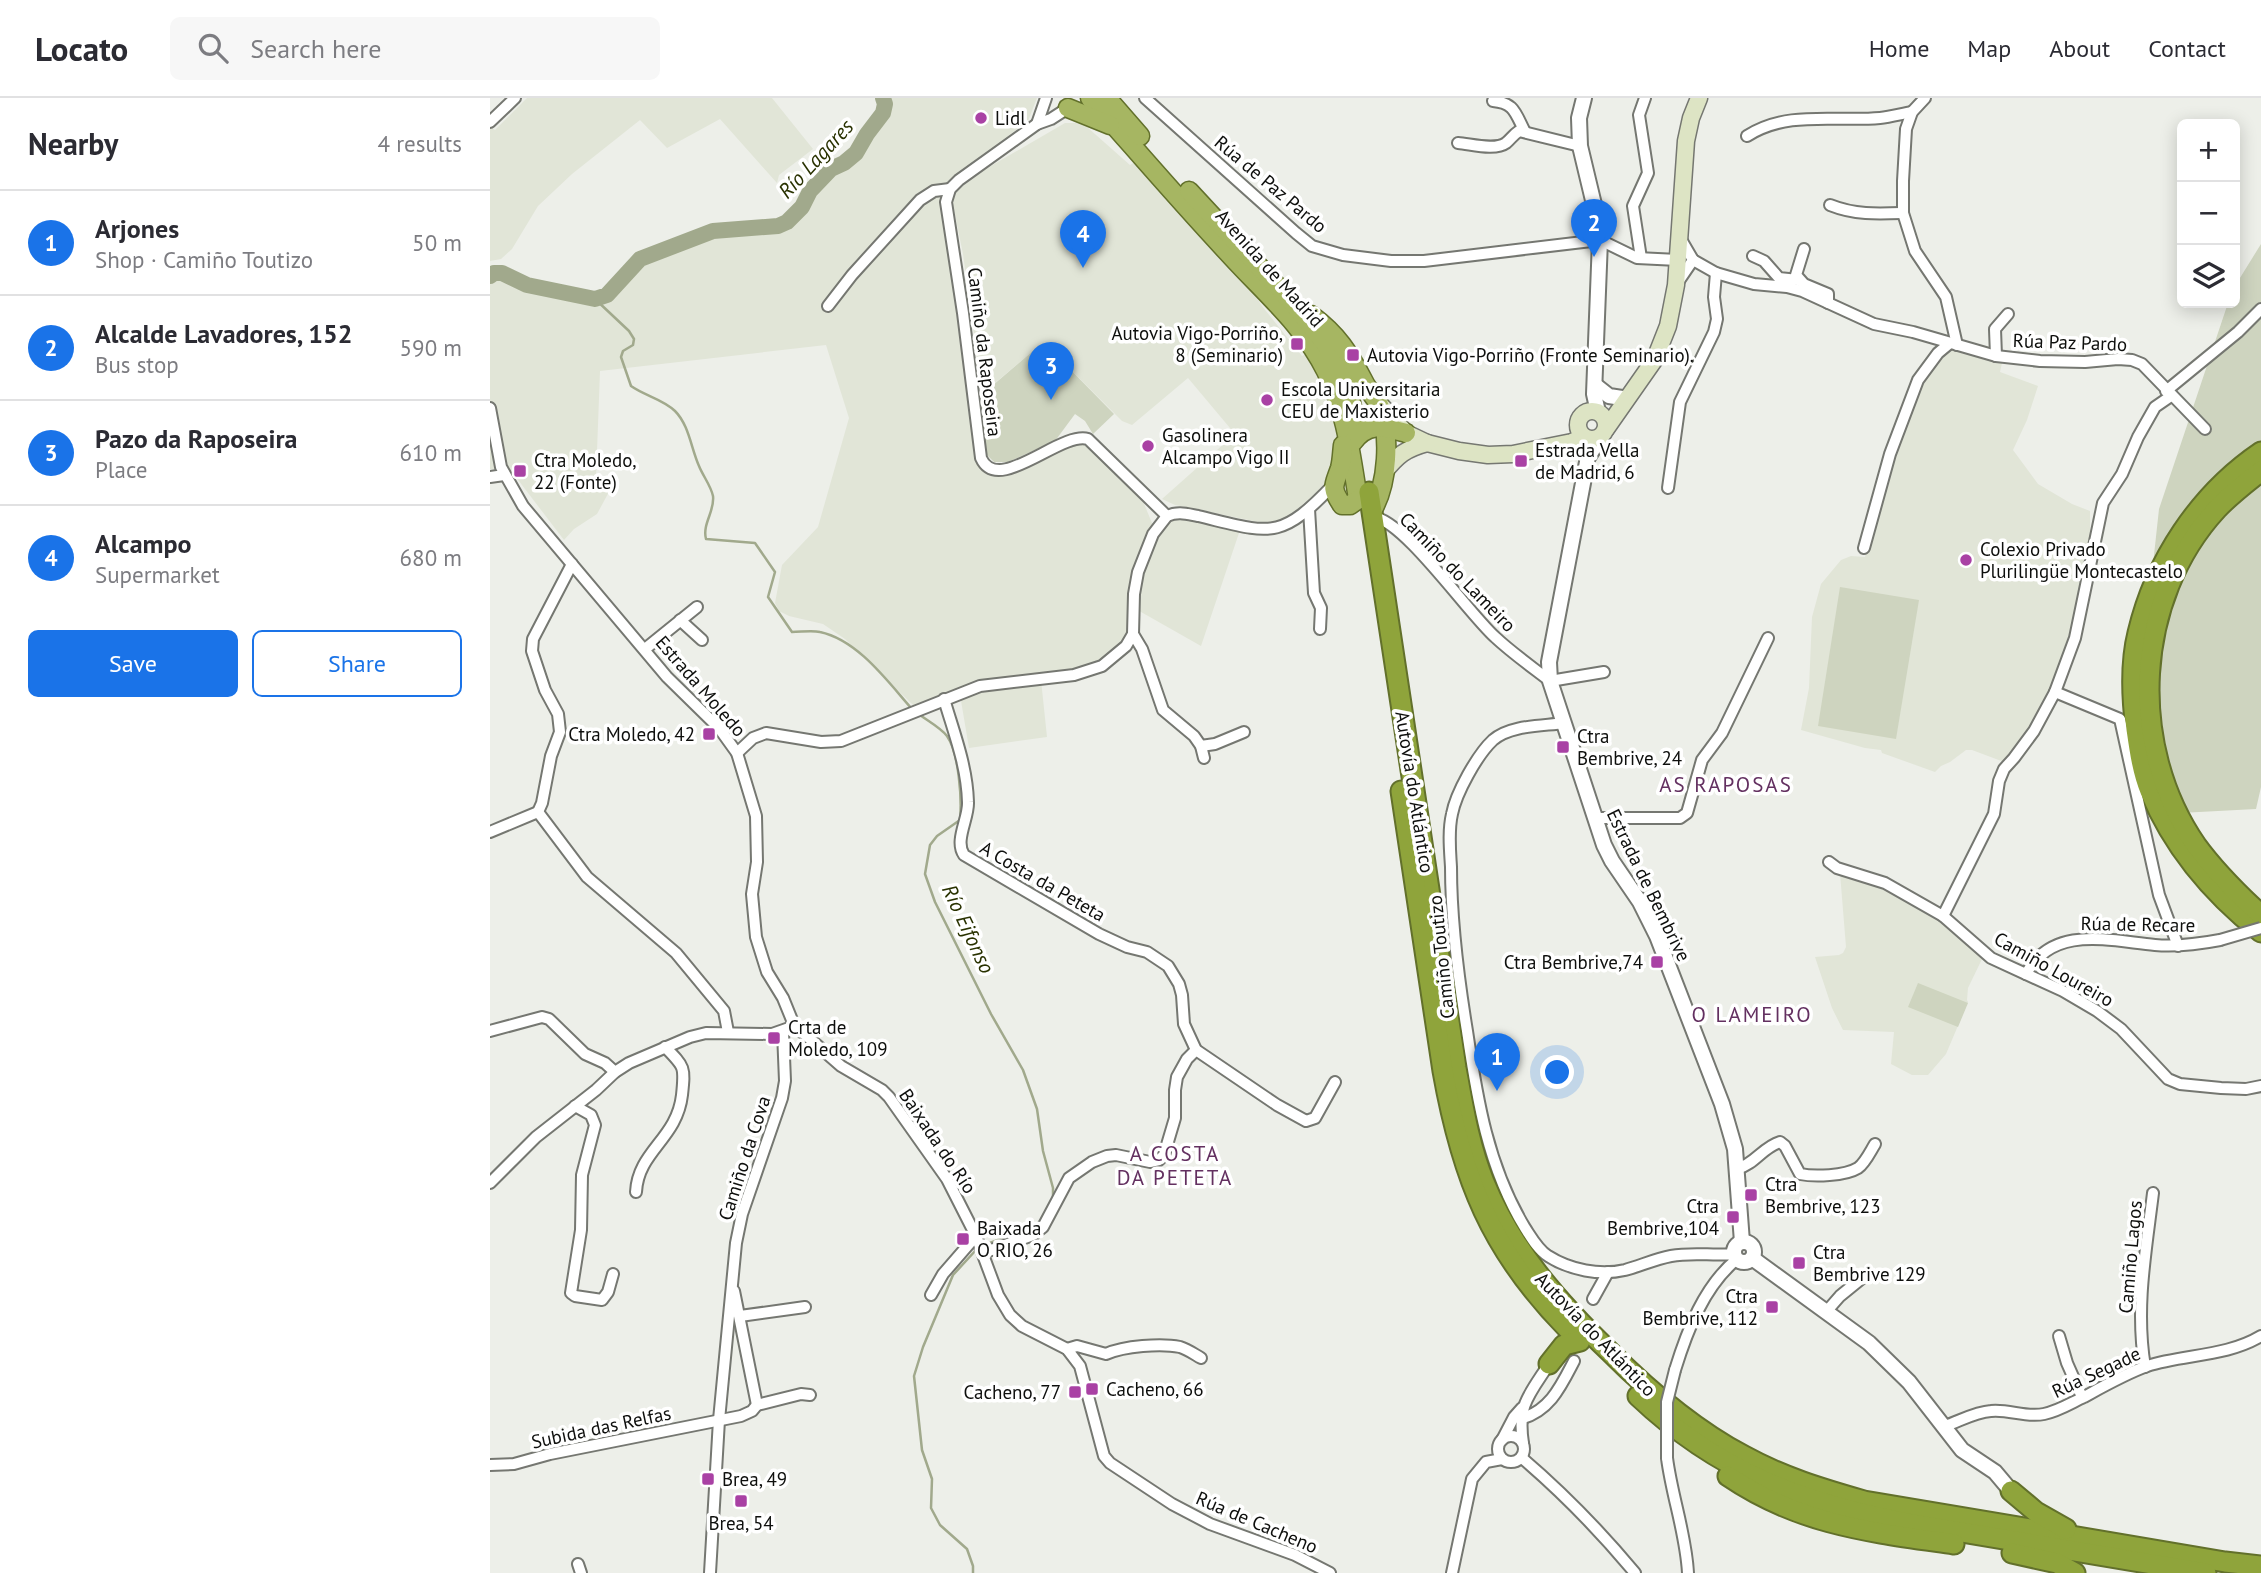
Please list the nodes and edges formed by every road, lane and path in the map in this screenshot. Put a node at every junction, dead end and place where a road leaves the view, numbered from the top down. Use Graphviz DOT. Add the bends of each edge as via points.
graph roads {
  1 [pos="515,98"];
  2 [pos="1046,98"];
  3 [pos="1090,98"];
  4 [pos="1145,98"];
  5 [pos="1584,98"];
  6 [pos="1645,98"];
  7 [pos="1699,98"];
  8 [pos="1925,98"];
  9 [pos="1110,100"];
  10 [pos="1069,101"];
  11 [pos="1493,101"];
  12 [pos="1912,112"];
  13 [pos="490,122"];
  14 [pos="1037,124"];
  15 [pos="1118,130"];
  16 [pos="1525,132"];
  17 [pos="1747,136"];
  18 [pos="1458,143"];
  19 [pos="1580,146"];
  20 [pos="950,189"];
  21 [pos="1830,205"];
  22 [pos="1903,213"];
  23 [pos="1600,240"];
  24 [pos="1804,249"];
  25 [pos="1753,256"];
  26 [pos="1641,258"];
  27 [pos="1685,260"];
  28 [pos="1716,273"];
  29 [pos="1798,280"];
  30 [pos="1291,300"];
  31 [pos="1828,303"];
  32 [pos="828,306"];
  33 [pos="2261,309"];
  34 [pos="2008,313"];
  35 [pos="1954,344"];
  36 [pos="1996,356"];
  37 [pos="1594,390"];
  38 [pos="2168,393"];
  39 [pos="1626,396"];
  40 [pos="1377,401"];
  41 [pos="490,408"];
  42 [pos="1344,418"];
  43 [pos="1384,427"];
  44 [pos="2204,429"];
  45 [pos="1590,432"];
  46 [pos="1406,433"];
  47 [pos="1354,440"];
  48 [pos="1427,443"];
  49 [pos="2261,452"];
  50 [pos="1341,466"];
  51 [pos="2261,471"];
  52 [pos="1384,472"];
  53 [pos="504,475"];
  54 [pos="490,477"];
  55 [pos="1333,485"];
  56 [pos="1668,488"];
  57 [pos="1363,505"];
  58 [pos="1311,508"];
  59 [pos="1167,516"];
  60 [pos="1864,548"];
  61 [pos="572,564"];
  62 [pos="696,607"];
  63 [pos="680,620"];
  64 [pos="1320,629"];
  65 [pos="1133,634"];
  66 [pos="1768,638"];
  67 [pos="702,640"];
  68 [pos="645,649"];
  69 [pos="1604,672"];
  70 [pos="1550,681"];
  71 [pos="2055,692"];
  72 [pos="944,699"];
  73 [pos="1564,723"];
  74 [pos="1244,732"];
  75 [pos="1201,746"];
  76 [pos="737,753"];
  77 [pos="1204,758"];
  78 [pos="538,812"];
  79 [pos="1594,818"];
  80 [pos="490,832"];
  81 [pos="1829,862"];
  82 [pos="2197,872"];
  83 [pos="2261,915"];
  84 [pos="1943,916"];
  85 [pos="2261,930"];
  86 [pos="2178,946"];
  87 [pos="2261,946"];
  88 [pos="2026,974"];
  89 [pos="794,1025"];
  90 [pos="490,1031"];
  91 [pos="728,1032"];
  92 [pos="783,1032"];
  93 [pos="665,1047"];
  94 [pos="1196,1050"];
  95 [pos="615,1072"];
  96 [pos="1335,1082"];
  97 [pos="2261,1086"];
  98 [pos="575,1106"];
  99 [pos="1875,1144"];
  100 [pos="1738,1169"];
  101 [pos="490,1183"];
  102 [pos="636,1192"];
  103 [pos="2153,1193"];
  104 [pos="976,1236"];
  105 [pos="982,1251"];
  106 [pos="1741,1253"];
  107 [pos="1608,1272"];
  108 [pos="612,1273"];
  109 [pos="1867,1274"];
  110 [pos="733,1285"];
  111 [pos="932,1295"];
  112 [pos="1593,1299"];
  113 [pos="805,1307"];
  114 [pos="1826,1312"];
  115 [pos="740,1316"];
  116 [pos="2059,1336"];
  117 [pos="2261,1336"];
  118 [pos="1580,1341"];
  119 [pos="1068,1349"];
  120 [pos="1201,1358"];
  121 [pos="1574,1361"];
  122 [pos="1549,1364"];
  123 [pos="2145,1367"];
  124 [pos="810,1395"];
  125 [pos="2082,1397"];
  126 [pos="757,1405"];
  127 [pos="1521,1414"];
  128 [pos="719,1420"];
  129 [pos="1945,1426"];
  130 [pos="1502,1440"];
  131 [pos="1523,1443"];
  132 [pos="1699,1445"];
  133 [pos="1522,1458"];
  134 [pos="1502,1459"];
  135 [pos="490,1465"];
  136 [pos="2011,1491"];
  137 [pos="1981,1521"];
  138 [pos="2089,1539"];
  139 [pos="1687,1555"];
  140 [pos="2031,1565"];
  141 [pos="2261,1566"];
  142 [pos="710,1573"];
  143 [pos="1330,1573"];
  144 [pos="1452,1573"];
  145 [pos="1634,1573"];
  146 [pos="1681,1573"];
  147 [pos="1688,1573"];
  148 [pos="1695,1573"];
  149 [pos="2075,1573"];
  150 [pos="2206,1573"];
  1 -- 13 [label="street"];
  2 -- 14 [label="street"];
  3 -- 15 [label="highway, Avenida de Madrid"];
  4 -- 23 [label="street, Rúa de Paz Pardo" via="1312,246 1343,255 1424,261"];
  5 -- 19 [label="street"];
  6 -- 26 [label="street" via="1639,115 1648,173 1633,206"];
  7 -- 27 [label="main road" via="1686,141 1679,236"];
  8 -- 12 [label="street"];
  9 -- 30 [label="highway, Avenida de Madrid"];
  10 -- 14 [label="street" via="1051,119"];
  10 -- 15 [label="highway"];
  11 -- 16 [label="street" via="1507,102"];
  12 -- 17 [label="street" via="1880,118 1786,120"];
  12 -- 22 [label="street" via="1906,129"];
  14 -- 20 [label="street"];
  15 -- 42 [label="highway, Avenida de Madrid" via="1298,328 1325,370"];
  16 -- 18 [label="street" via="1497,146"];
  16 -- 19 [label="street"];
  19 -- 23 [label="street"];
  20 -- 32 [label="street" via="934,191 920,200"];
  20 -- 59 [label="street, Camiño da Raposeira" via="946,202 982,463 991,470 1005,470 1071,439 1087,439"];
  21 -- 22 [label="street" via="1861,214"];
  22 -- 35 [label="street" via="1915,251 1946,297"];
  23 -- 26 [label="street"];
  23 -- 37 [label="street"];
  24 -- 29 [label="street" via="1796,271"];
  25 -- 29 [label="street" via="1779,278"];
  26 -- 27 [label="street"];
  27 -- 28 [label="street, Rúa Paz Pardo"];
  27 -- 39 [label="main road" via="1659,351"];
  28 -- 31 [label="street, Rúa Paz Pardo" via="1802,291"];
  28 -- 56 [label="street" via="1717,319 1680,402"];
  29 -- 31 [label="street" via="1828,294"];
  30 -- 40 [label="highway" via="1328,327 1348,350"];
  30 -- 47 [label="highway, Avenida de Madrid" via="1338,366 1346,384"];
  31 -- 35 [label="street, Rúa Paz Pardo" via="1874,324"];
  33 -- 38 [label="street"];
  34 -- 36 [label="street" via="1994,329"];
  35 -- 36 [label="street, Rúa Paz Pardo"];
  35 -- 60 [label="street" via="1938,353 1918,380 1890,454"];
  36 -- 38 [label="street, Rúa Paz Pardo" via="2051,362 2132,360 2142,364"];
  37 -- 39 [label="street"];
  37 -- 45 [label="street, Estrada de Bembrive"];
  38 -- 44 [label="street, Rúa Paz Pardo"];
  38 -- 71 [label="street" via="2155,407 2103,503 2075,638"];
  39 -- 45 [label="main road"];
  40 -- 43 [label="highway"];
  40 -- 46 [label="main road"];
  41 -- 53 [label="street, Estrada Moledo"];
  42 -- 47 [label="highway, Avenida de Madrid"];
  42 -- 50 [label="highway"];
  43 -- 46 [label="highway"];
  43 -- 47 [label="highway" via="1367,428"];
  43 -- 52 [label="highway"];
  45 -- 48 [label="main road" via="1531,451 1500,455"];
  45 -- 70 [label="street, Estrada de Bembrive" via="1549,662"];
  46 -- 48 [label="main road"];
  47 -- 50 [label="highway"];
  47 -- 57 [label="highway, Avenida de Madrid"];
  48 -- 52 [label="main road" via="1398,455"];
  49 -- 82 [label="highway" via="2225,480 2187,524 2151,590 2137,634 2132,699 2139,752 2166,825"];
  50 -- 55 [label="highway"];
  51 -- 83 [label="highway" via="2217,509 2182,557 2153,633 2149,696 2156,750 2180,818 2217,873"];
  52 -- 57 [label="highway" via="1378,501"];
  53 -- 54 [label="street"];
  53 -- 61 [label="street, Estrada Moledo" via="523,506"];
  55 -- 57 [label="highway" via="1335,495"];
  55 -- 58 [label="street"];
  57 -- 58 [label="street"];
  57 -- 70 [label="street, Camiño do Lameiro" via="1413,545 1493,636"];
  57 -- 118 [label="highway, Autovía do Atlántico" via="1451,1118 1462,1161 1494,1234 1518,1272"];
  57 -- 137 [label="highway, Autovía do Atlántico" via="1456,1068 1476,1158 1505,1226 1559,1301 1641,1383 1706,1434 1812,1486 1864,1501"];
  58 -- 59 [label="street" via="1274,529 1183,513"];
  58 -- 64 [label="street"];
  59 -- 65 [label="street" via="1153,534 1138,572"];
  61 -- 68 [label="street, Estrada Moledo"];
  61 -- 78 [label="street" via="533,639 532,651 558,714 560,732"];
  62 -- 63 [label="street"];
  63 -- 67 [label="street"];
  63 -- 68 [label="street"];
  65 -- 72 [label="street" via="1114,657 1089,671 980,686"];
  65 -- 75 [label="street" via="1143,649 1163,710 1188,728"];
  66 -- 79 [label="street" via="1722,733 1702,760 1687,813 1680,818"];
  68 -- 76 [label="street, Estrada Moledo"];
  69 -- 70 [label="street"];
  70 -- 73 [label="street, Estrada de Bembrive"];
  71 -- 84 [label="street" via="2034,731 2004,769 1994,814"];
  71 -- 86 [label="street" via="2120,719 2159,894"];
  72 -- 76 [label="street" via="851,739 832,743 766,733"];
  72 -- 94 [label="street, A Costa da Peteta" via="958,743 968,801 961,851 1099,934 1147,952 1168,966 1179,984 1184,1024"];
  73 -- 79 [label="street, Estrada de Bembrive"];
  73 -- 107 [label="street, Camiño Toutizo" via="1501,734 1483,752 1457,797 1450,828 1454,945 1483,1126 1502,1184 1530,1236 1546,1255 1576,1268"];
  74 -- 75 [label="street"];
  75 -- 77 [label="street"];
  76 -- 89 [label="street, Estrada Moledo" via="756,816 752,894 756,937 767,972"];
  78 -- 80 [label="street"];
  78 -- 91 [label="street" via="587,877 676,953 724,1011"];
  79 -- 100 [label="street, Estrada de Bembrive" via="1612,861 1657,936 1722,1104"];
  81 -- 84 [label="street, Camiño Loureiro" via="1885,883"];
  82 -- 85 [label="highway"];
  82 -- 87 [label="highway" via="2222,910"];
  84 -- 88 [label="street, Camiño Loureiro" via="1991,958"];
  85 -- 86 [label="street, Rúa de Recare, bridge"];
  86 -- 88 [label="street, Rúa de Recare" via="2078,939 2043,954"];
  88 -- 97 [label="street, Camiño Loureiro" via="2097,1011 2121,1029 2168,1079 2221,1088"];
  89 -- 92 [label="street"];
  89 -- 104 [label="street, Baixada do Río" via="841,1066 888,1097 947,1179"];
  90 -- 95 [label="street" via="542,1017 585,1054"];
  91 -- 92 [label="street"];
  91 -- 93 [label="street" via="690,1037"];
  92 -- 110 [label="street, Camiño da Cova" via="782,1098 742,1214"];
  93 -- 95 [label="street"];
  93 -- 102 [label="street" via="683,1067 681,1108 644,1164"];
  94 -- 96 [label="street" via="1306,1121 1315,1118"];
  94 -- 105 [label="street" via="1177,1077 1175,1118 1159,1160 1116,1155 1092,1162 1069,1178 1043,1227 1033,1235"];
  95 -- 98 [label="street"];
  98 -- 101 [label="street"];
  98 -- 108 [label="street" via="591,1115 595,1125 582,1175 581,1230 571,1293 602,1300"];
  99 -- 100 [label="street" via="1859,1167 1828,1175 1800,1174 1780,1142"];
  100 -- 106 [label="street, Estrada de Bembrive"];
  103 -- 123 [label="street, Camiño Lagos" via="2140,1292"];
  104 -- 105 [label="street, Baixada do Río"];
  104 -- 111 [label="street" via="943,1273"];
  105 -- 119 [label="street" via="1010,1315"];
  106 -- 107 [label="street, Camiño Toutizo" via="1672,1255"];
  106 -- 114 [label="street"];
  106 -- 139 [label="street, bridge" via="1723,1271 1682,1346 1667,1402 1670,1487"];
  107 -- 112 [label="street"];
  109 -- 114 [label="street"];
  110 -- 115 [label="street"];
  110 -- 128 [label="street, Camiño da Cova"];
  113 -- 115 [label="street"];
  114 -- 129 [label="street" via="1889,1362"];
  115 -- 126 [label="street"];
  116 -- 125 [label="street"];
  117 -- 123 [label="street, Rúa Segade" via="2231,1349"];
  118 -- 122 [label="highway" via="1564,1345"];
  118 -- 132 [label="highway, Autovía do Atlántico" via="1659,1416"];
  119 -- 120 [label="street" via="1077,1346 1106,1354 1118,1348 1167,1346"];
  119 -- 143 [label="street, Rúa de Cacheno" via="1080,1366 1101,1448 1110,1463 1210,1524"];
  121 -- 127 [label="street" via="1547,1405"];
  122 -- 127 [label="street"];
  123 -- 125 [label="street, Rúa Segade"];
  124 -- 126 [label="street, Subida das Relfas"];
  125 -- 129 [label="street, Rúa Segade" via="2048,1414 1991,1411"];
  126 -- 128 [label="street, Subida das Relfas" via="752,1412"];
  127 -- 130 [label="street" via="1514,1417"];
  127 -- 131 [label="street"];
  128 -- 135 [label="street, Subida das Relfas" via="514,1464"];
  128 -- 142 [label="street, Camiño da Cova"];
  129 -- 136 [label="street" via="1962,1450 1996,1472"];
  130 -- 131 [label="street" via="1514,1436"];
  130 -- 134 [label="street" via="1498,1452"];
  131 -- 133 [label="street"];
  132 -- 140 [label="highway" via="1708,1460 1738,1483 1790,1510 1869,1532"];
  132 -- 150 [label="highway, Autovía do Atlántico" via="1742,1471 1805,1499 1861,1514"];
  133 -- 134 [label="street" via="1512,1463"];
  133 -- 145 [label="street" via="1584,1515"];
  134 -- 144 [label="street" via="1486,1462 1472,1479"];
  136 -- 137 [label="highway" via="2012,1511"];
  136 -- 138 [label="highway" via="2049,1521"];
  137 -- 138 [label="highway, Autovía do Atlántico"];
  138 -- 141 [label="highway, Autovía do Atlántico"];
  139 -- 146 [label="street"];
  139 -- 147 [label="street"];
  139 -- 148 [label="street"];
  140 -- 149 [label="highway" via="2057,1563"];
}
